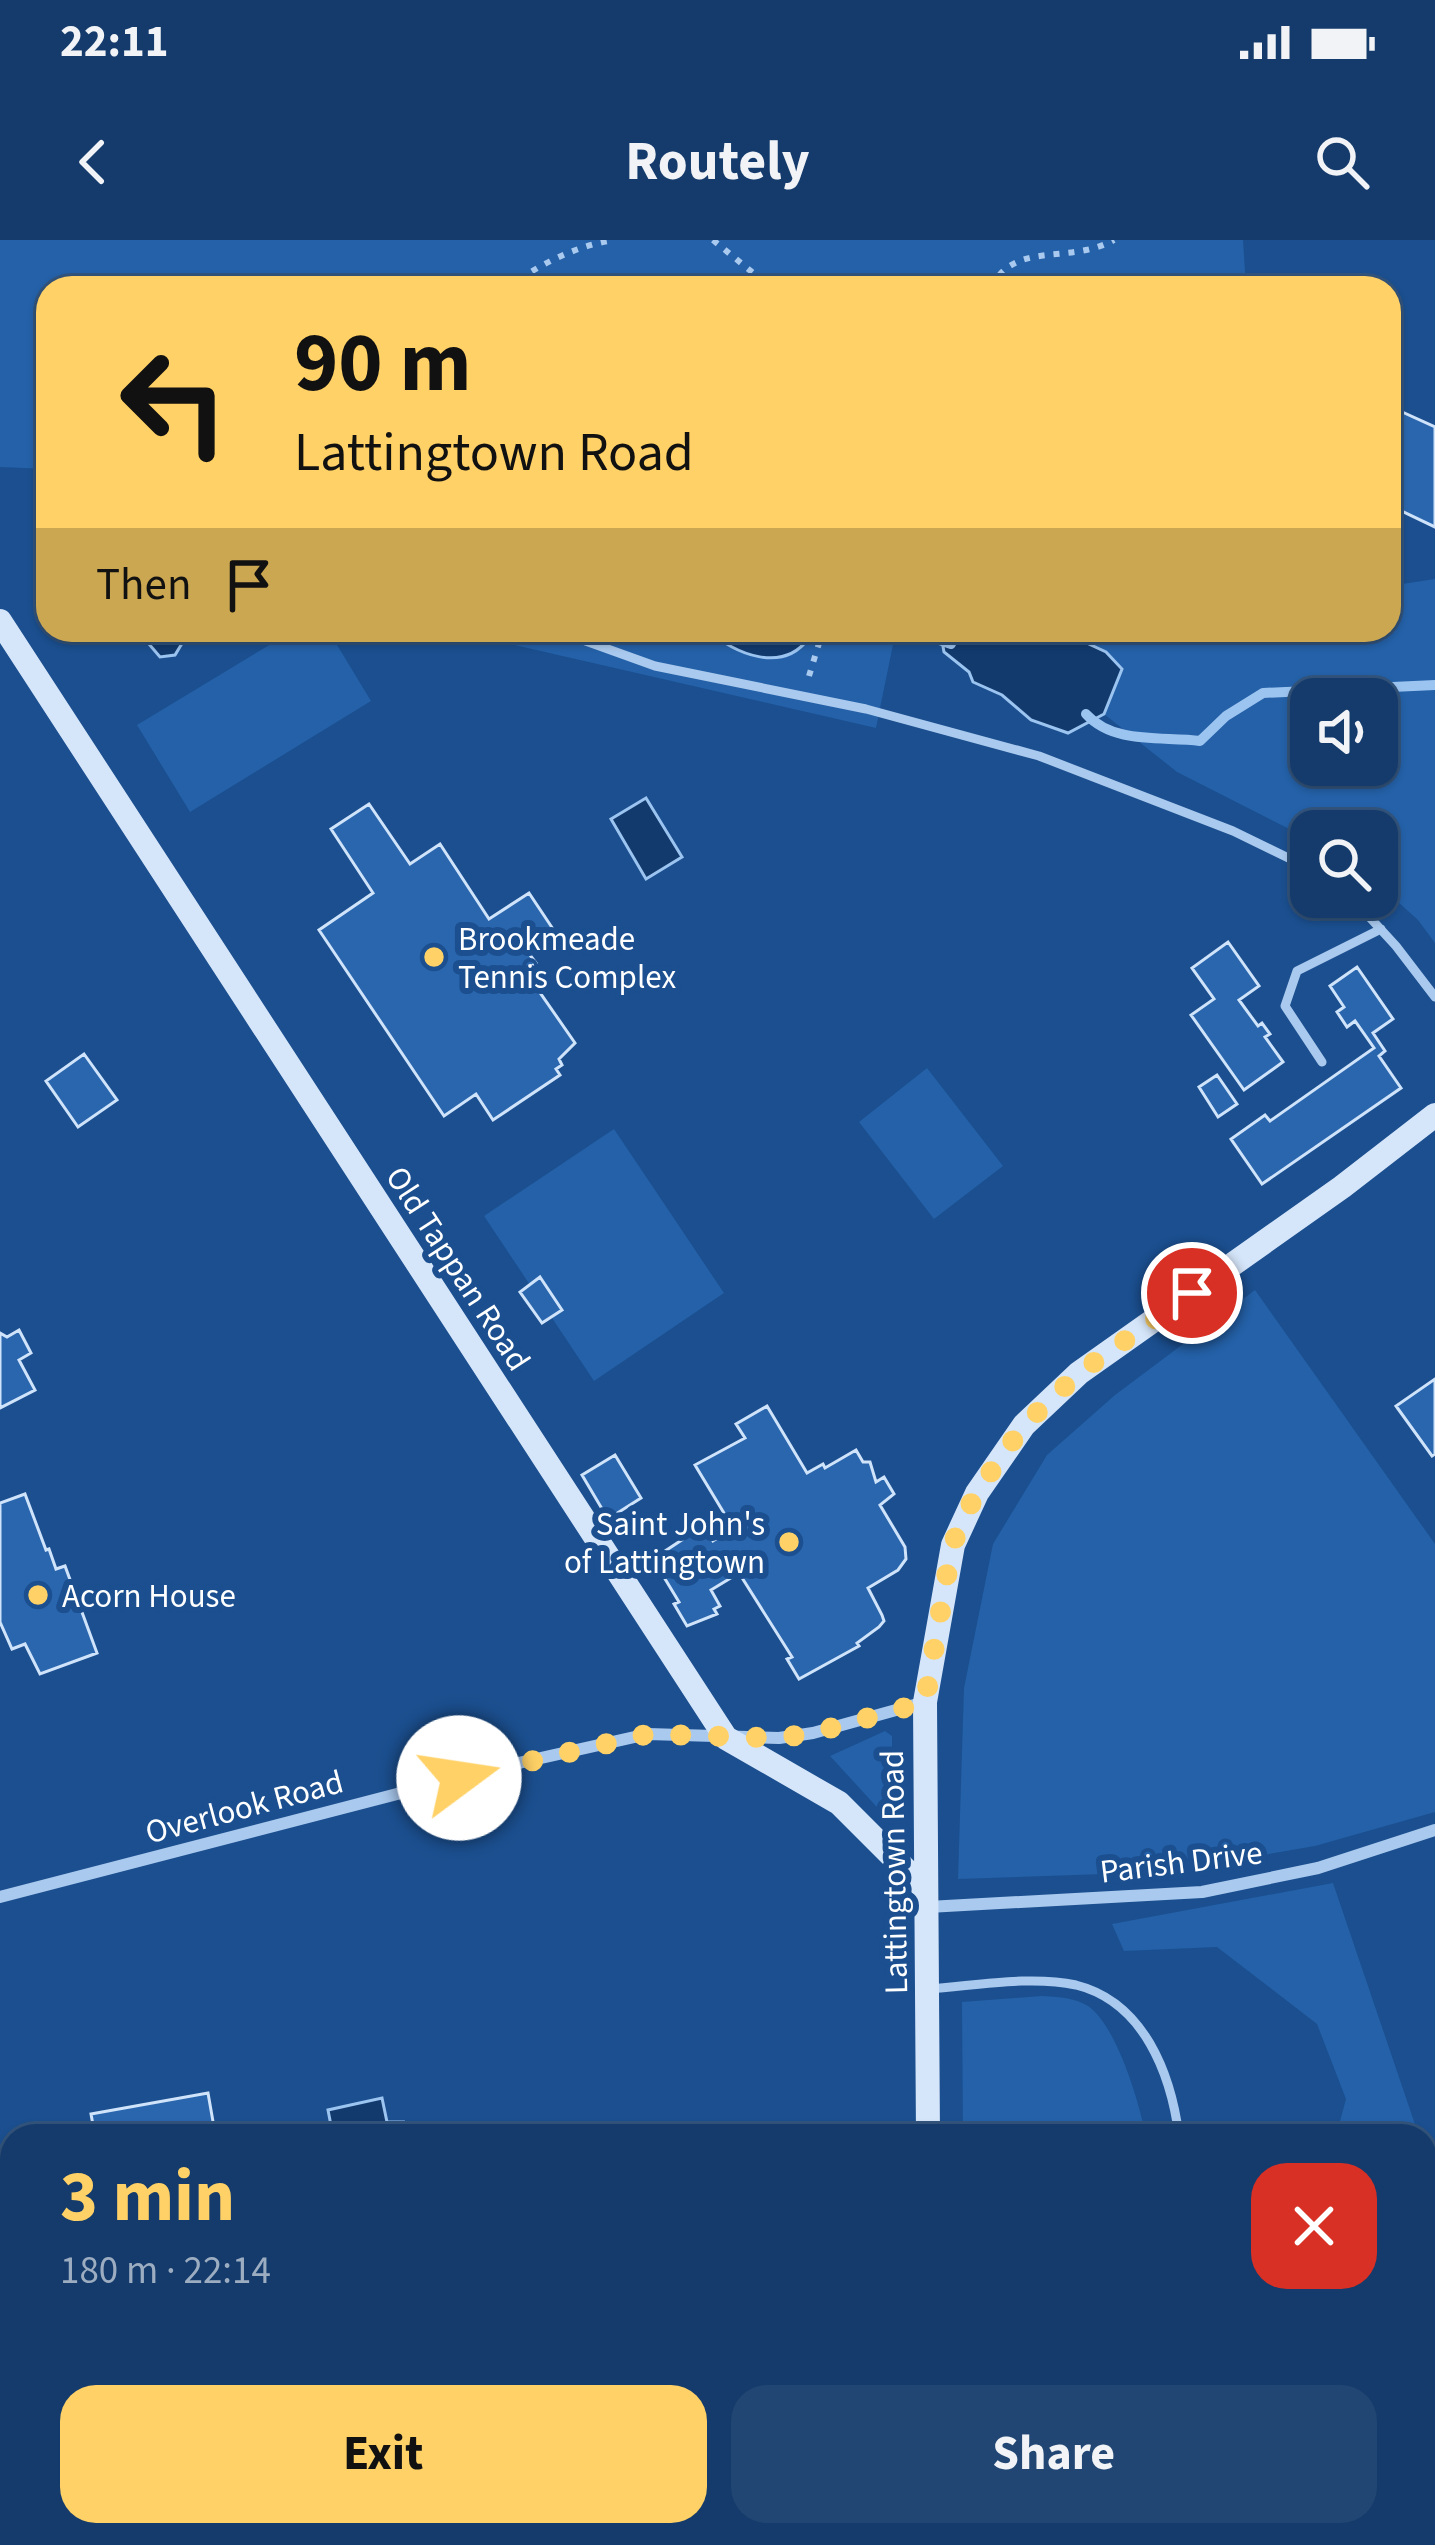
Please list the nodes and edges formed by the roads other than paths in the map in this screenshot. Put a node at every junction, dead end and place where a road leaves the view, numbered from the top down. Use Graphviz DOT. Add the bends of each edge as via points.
graph roads {
  1 [pos="0,621"];
  2 [pos="588,642"];
  3 [pos="1290,859"];
  4 [pos="1372,918"];
  5 [pos="1381,928"];
  6 [pos="1435,998"];
  7 [pos="1322,1061"];
  8 [pos="1435,1115"];
  9 [pos="925,1702"];
  10 [pos="726,1738"];
  11 [pos="1435,1830"];
  12 [pos="0,1897"];
  13 [pos="927,1898"];
  14 [pos="928,1989"];
  15 [pos="928,2124"];
  16 [pos="1176,2124"];
  1 -- 10 [label="street, Old Tappan Road"];
  2 -- 3 [label="lane" via="655,666 866,709 1039,756"];
  4 -- 5 [label="lane"];
  5 -- 6 [label="lane"];
  5 -- 7 [label="lane" via="1297,971 1285,1006"];
  8 -- 9 [label="street, Lattingtown Road" via="1079,1373 1024,1425 976,1493 952,1545"];
  9 -- 10 [label="street, Overlook Road" via="813,1733"];
  9 -- 13 [label="street, Lattingtown Road"];
  10 -- 12 [label="street, Overlook Road" via="648,1734"];
  10 -- 13 [label="street, Old Tappan Road" via="839,1803"];
  11 -- 13 [label="street, Parish Drive" via="1318,1868 1202,1892"];
  13 -- 14 [label="street, Lattingtown Road"];
  14 -- 15 [label="street, Lattingtown Road"];
  14 -- 16 [label="lane" via="1076,1985 1106,1998 1153,2044"];
}
